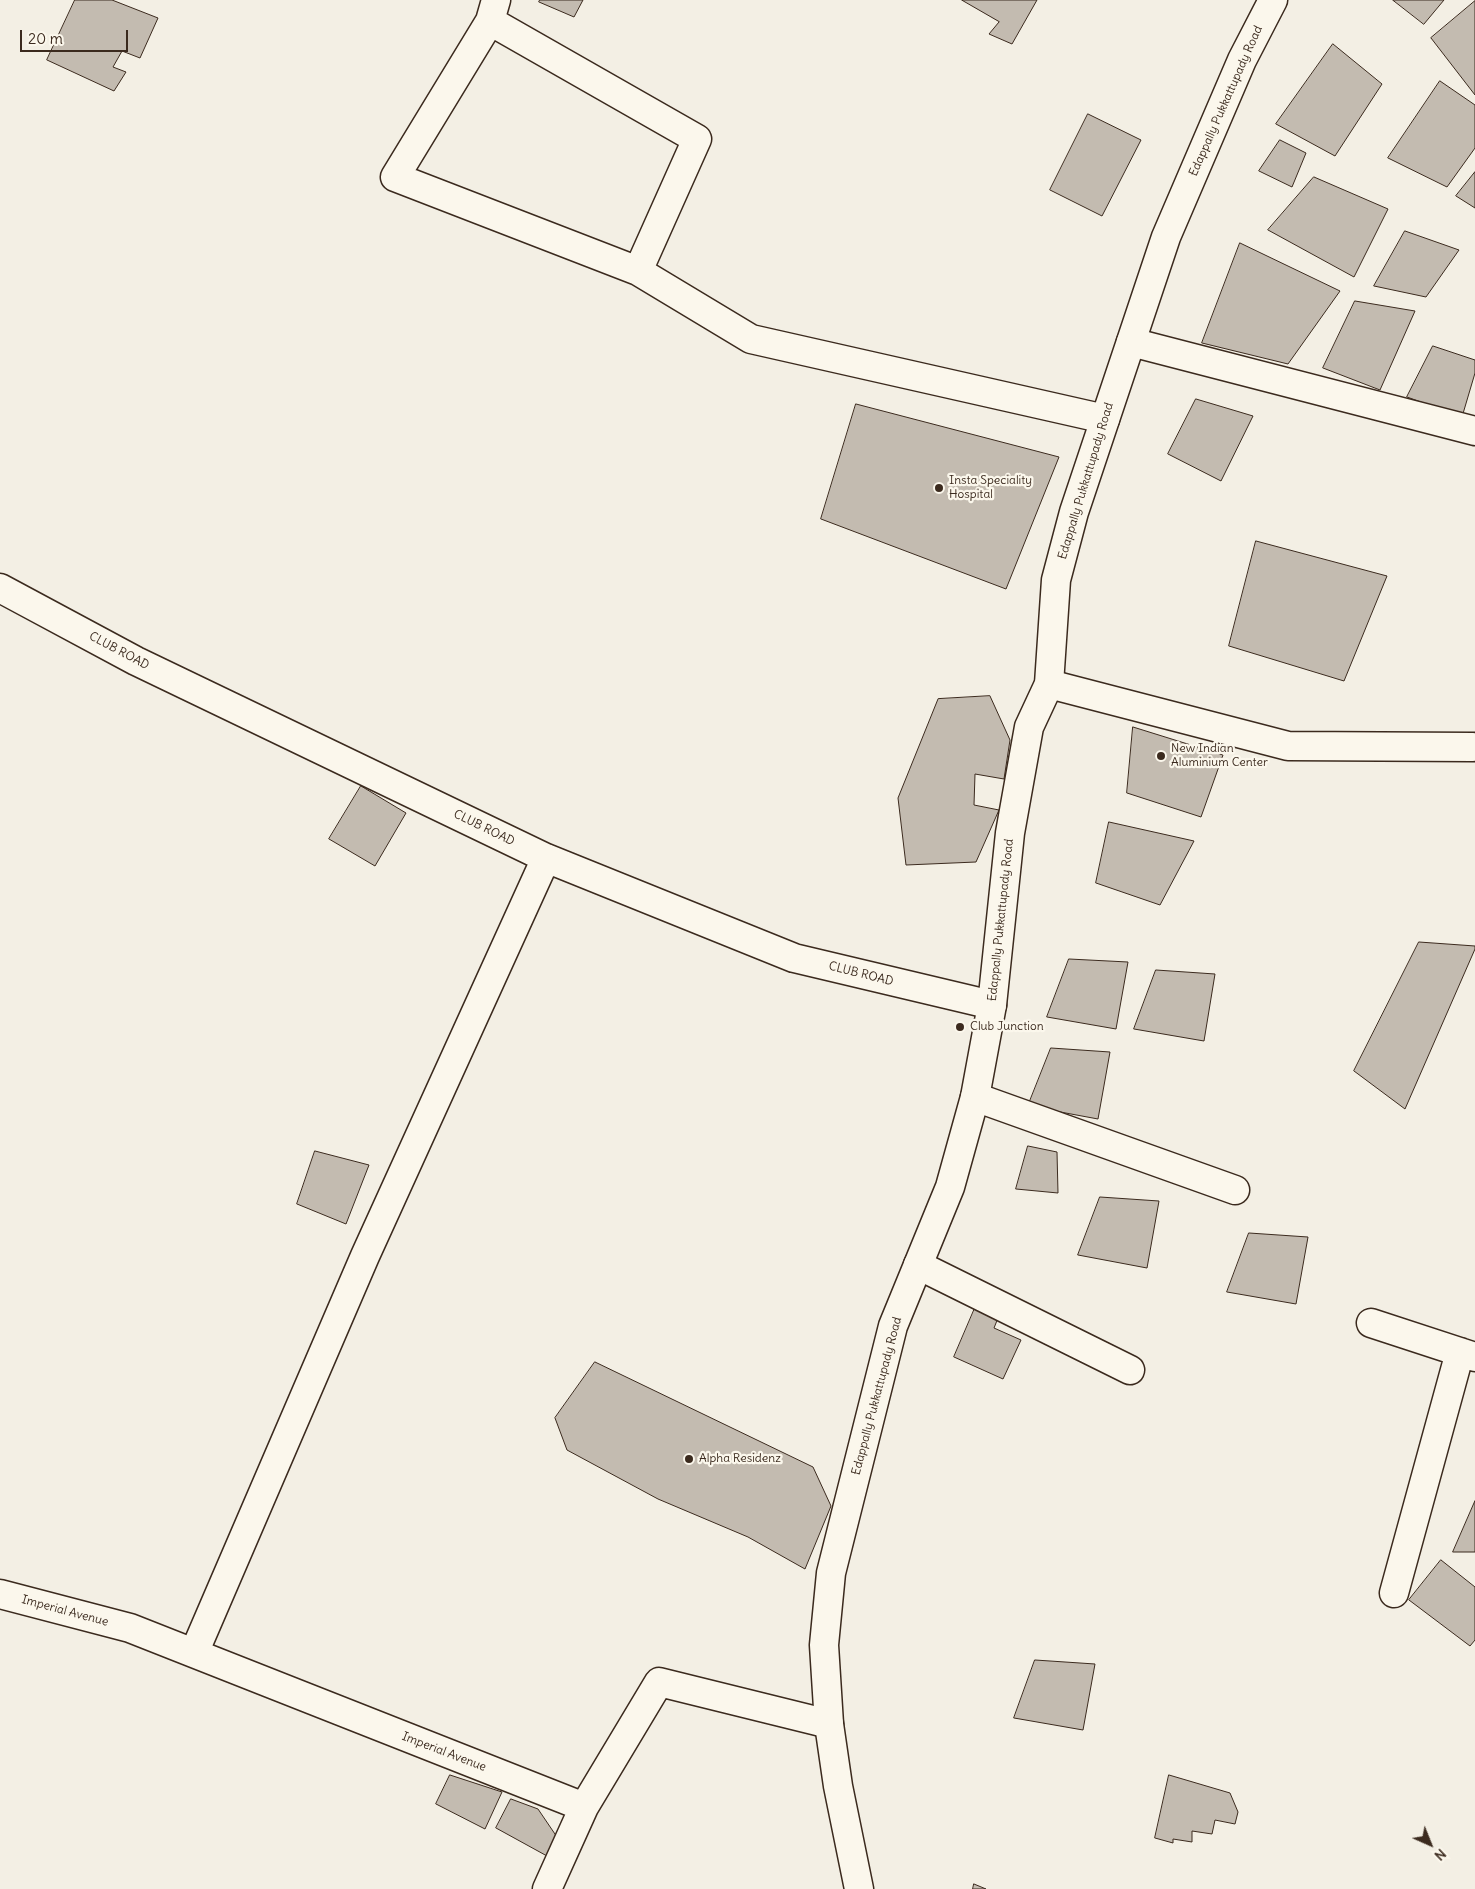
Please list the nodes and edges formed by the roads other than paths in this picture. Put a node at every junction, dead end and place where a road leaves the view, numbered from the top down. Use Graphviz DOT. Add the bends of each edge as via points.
graph roads {
  1 [pos="1273,0"];
  2 [pos="493,11"];
  3 [pos="638,271"];
  4 [pos="1131,342"];
  5 [pos="1105,419"];
  6 [pos="1475,431"];
  7 [pos="0,588"];
  8 [pos="1049,684"];
  9 [pos="1473,747"];
  10 [pos="546,858"];
  11 [pos="992,1005"];
  12 [pos="975,1097"];
  13 [pos="1235,1190"];
  14 [pos="918,1265"];
  15 [pos="1371,1323"];
  16 [pos="1468,1354"];
  17 [pos="1130,1370"];
  18 [pos="1394,1593"];
  19 [pos="0,1594"];
  20 [pos="194,1654"];
  21 [pos="829,1724"];
  22 [pos="584,1807"];
  23 [pos="547,1889"];
  24 [pos="859,1889"];
  1 -- 4 [label="street, Edappally Pukkattupady Road" via="1242,60 1166,237"];
  2 -- 3 [label="street" via="697,139"];
  2 -- 3 [label="street" via="395,177"];
  3 -- 5 [label="street" via="751,339"];
  4 -- 5 [label="street, Edappally Pukkattupady Road"];
  4 -- 6 [label="street"];
  5 -- 8 [label="street, Edappally Pukkattupady Road" via="1074,512 1056,580"];
  7 -- 10 [label="street, CLUB ROAD" via="136,661"];
  8 -- 9 [label="street" via="1288,746"];
  8 -- 11 [label="street, Edappally Pukkattupady Road" via="1027,736 1010,833"];
  10 -- 11 [label="street, CLUB ROAD" via="794,958"];
  10 -- 20 [label="street" via="365,1256"];
  11 -- 12 [label="street, Edappally Pukkattupady Road"];
  12 -- 13 [label="street"];
  12 -- 14 [label="street, Edappally Pukkattupady Road" via="950,1187"];
  14 -- 17 [label="street"];
  14 -- 21 [label="street, Edappally Pukkattupady Road" via="893,1326 831,1573 824,1644"];
  15 -- 16 [label="street"];
  16 -- 18 [label="street"];
  19 -- 20 [label="street, Imperial Avenue" via="130,1628"];
  20 -- 22 [label="street, Imperial Avenue"];
  21 -- 22 [label="street" via="659,1682"];
  21 -- 24 [label="street, Edappally Pukkattupady Road"];
  22 -- 23 [label="street"];
}
